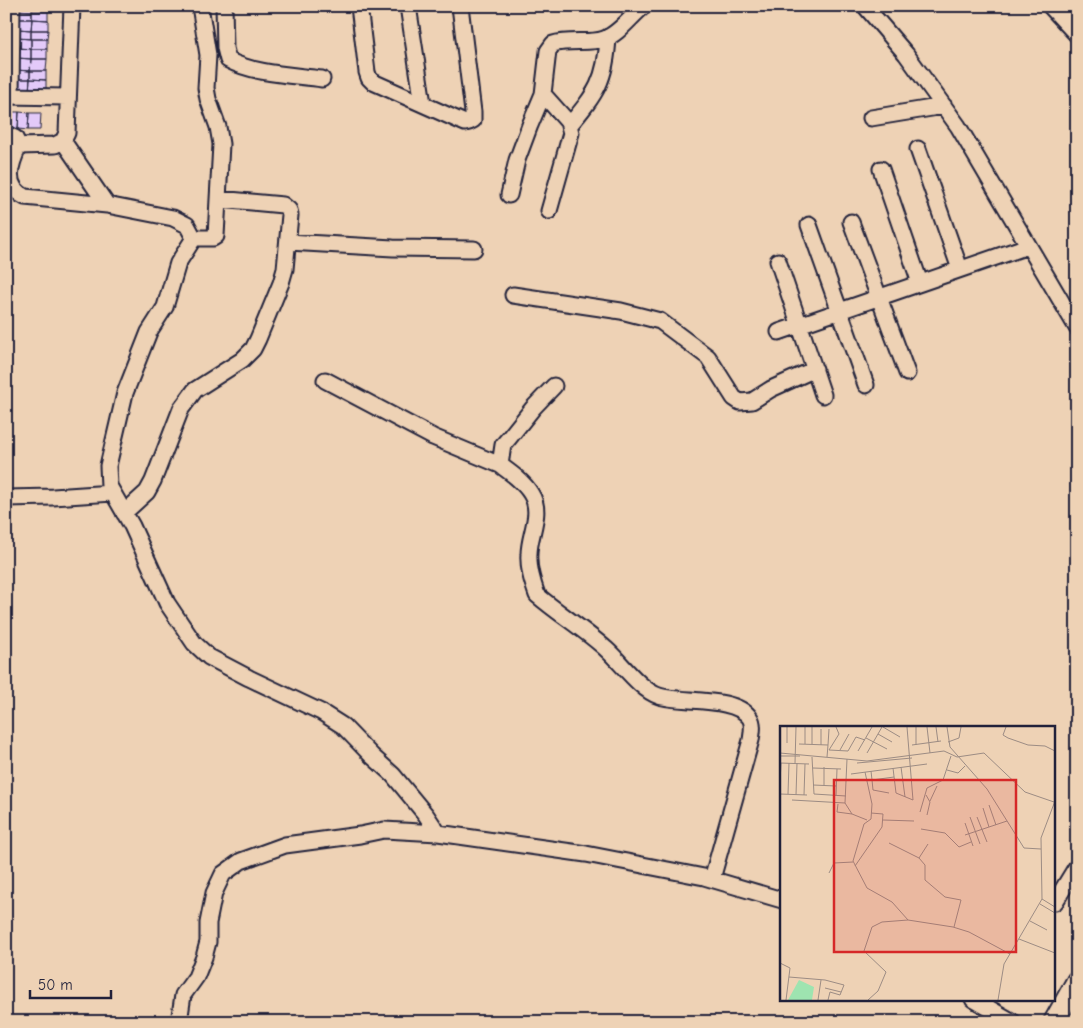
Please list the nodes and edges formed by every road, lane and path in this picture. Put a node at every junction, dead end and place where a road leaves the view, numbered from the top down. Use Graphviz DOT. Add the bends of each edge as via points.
graph roads {
  1 [pos="12,6"];
  2 [pos="72,6"];
  3 [pos="200,6"];
  4 [pos="224,6"];
  5 [pos="358,6"];
  6 [pos="408,6"];
  7 [pos="460,6"];
  8 [pos="644,6"];
  9 [pos="865,6"];
  10 [pos="1050,6"];
  11 [pos="1066,6"];
  12 [pos="1077,18"];
  13 [pos="1077,35"];
  14 [pos="608,37"];
  15 [pos="9,38"];
  16 [pos="322,79"];
  17 [pos="544,94"];
  18 [pos="8,96"];
  19 [pos="68,97"];
  20 [pos="423,104"];
  21 [pos="944,106"];
  22 [pos="871,118"];
  23 [pos="569,126"];
  24 [pos="6,134"];
  25 [pos="63,141"];
  26 [pos="19,146"];
  27 [pos="918,149"];
  28 [pos="881,170"];
  29 [pos="509,195"];
  30 [pos="218,199"];
  31 [pos="107,205"];
  32 [pos="549,212"];
  33 [pos="851,222"];
  34 [pos="809,225"];
  35 [pos="194,238"];
  36 [pos="288,242"];
  37 [pos="1028,246"];
  38 [pos="474,249"];
  39 [pos="778,261"];
  40 [pos="960,269"];
  41 [pos="920,282"];
  42 [pos="513,295"];
  43 [pos="880,297"];
  44 [pos="840,310"];
  45 [pos="800,324"];
  46 [pos="1077,328"];
  47 [pos="779,332"];
  48 [pos="815,369"];
  49 [pos="907,373"];
  50 [pos="325,380"];
  51 [pos="866,385"];
  52 [pos="554,386"];
  53 [pos="823,395"];
  54 [pos="500,465"];
  55 [pos="112,493"];
  56 [pos="6,498"];
  57 [pos="124,514"];
  58 [pos="438,832"];
  59 [pos="1077,866"];
  60 [pos="712,879"];
  61 [pos="780,899"];
  62 [pos="1056,900"];
  63 [pos="1077,981"];
  64 [pos="975,1000"];
  65 [pos="179,1022"];
  66 [pos="1013,1022"];
  67 [pos="1054,1022"];
  1 -- 15 [label="street"];
  2 -- 19 [label="street"];
  3 -- 30 [label="street" via="208,55 206,88 221,144"];
  4 -- 16 [label="street" via="228,60 250,68"];
  5 -- 20 [label="street" via="369,78"];
  6 -- 20 [label="street"];
  7 -- 20 [label="street" via="474,112 472,120 465,123"];
  8 -- 14 [label="street"];
  9 -- 21 [label="street"];
  10 -- 13 [label="street"];
  11 -- 12 [label="street"];
  14 -- 17 [label="street" via="552,44 548,51"];
  14 -- 23 [label="street" via="598,88"];
  15 -- 18 [label="street"];
  17 -- 23 [label="street"];
  17 -- 29 [label="street" via="517,160"];
  18 -- 19 [label="street"];
  19 -- 25 [label="street" via="67,133"];
  21 -- 22 [label="street"];
  21 -- 37 [label="street"];
  23 -- 32 [label="street" via="571,133"];
  24 -- 26 [label="street" via="15,138"];
  25 -- 26 [label="street" via="55,145"];
  25 -- 31 [label="street"];
  26 -- 31 [label="street" via="11,172 11,185 18,193 26,197"];
  27 -- 40 [label="street"];
  28 -- 41 [label="street"];
  30 -- 35 [label="street" via="216,236"];
  30 -- 36 [label="street" via="287,207 290,215"];
  31 -- 35 [label="street" via="174,218 187,225"];
  33 -- 43 [label="street"];
  34 -- 44 [label="street"];
  35 -- 55 [label="street" via="178,263 165,308 149,332 125,393 108,466"];
  36 -- 38 [label="street"];
  36 -- 57 [label="street" via="281,283 253,349 233,368 195,390 180,409 153,482"];
  37 -- 40 [label="street"];
  37 -- 46 [label="street"];
  39 -- 45 [label="street"];
  40 -- 41 [label="street"];
  41 -- 43 [label="street"];
  42 -- 48 [label="street" via="621,311 660,321 708,357 734,398 740,402 752,401"];
  43 -- 44 [label="street"];
  43 -- 49 [label="street"];
  44 -- 45 [label="street"];
  44 -- 51 [label="street"];
  45 -- 47 [label="street"];
  45 -- 48 [label="street"];
  48 -- 53 [label="street"];
  50 -- 54 [label="street" via="433,437"];
  52 -- 54 [label="street" via="509,438"];
  54 -- 60 [label="street" via="531,493 537,507 529,554 537,595 606,649 658,696 732,706 750,718 751,740"];
  55 -- 56 [label="street"];
  55 -- 57 [label="street"];
  57 -- 58 [label="street" via="167,603 194,643 209,657 343,726 393,775"];
  58 -- 60 [label="street" via="586,854"];
  58 -- 65 [label="street" via="384,830 286,845 241,861 223,874 214,893 208,942 196,977 183,996"];
  59 -- 62 [label="street"];
  60 -- 61 [label="street"];
  63 -- 67 [label="main road"];
  64 -- 66 [label="street"];
}
